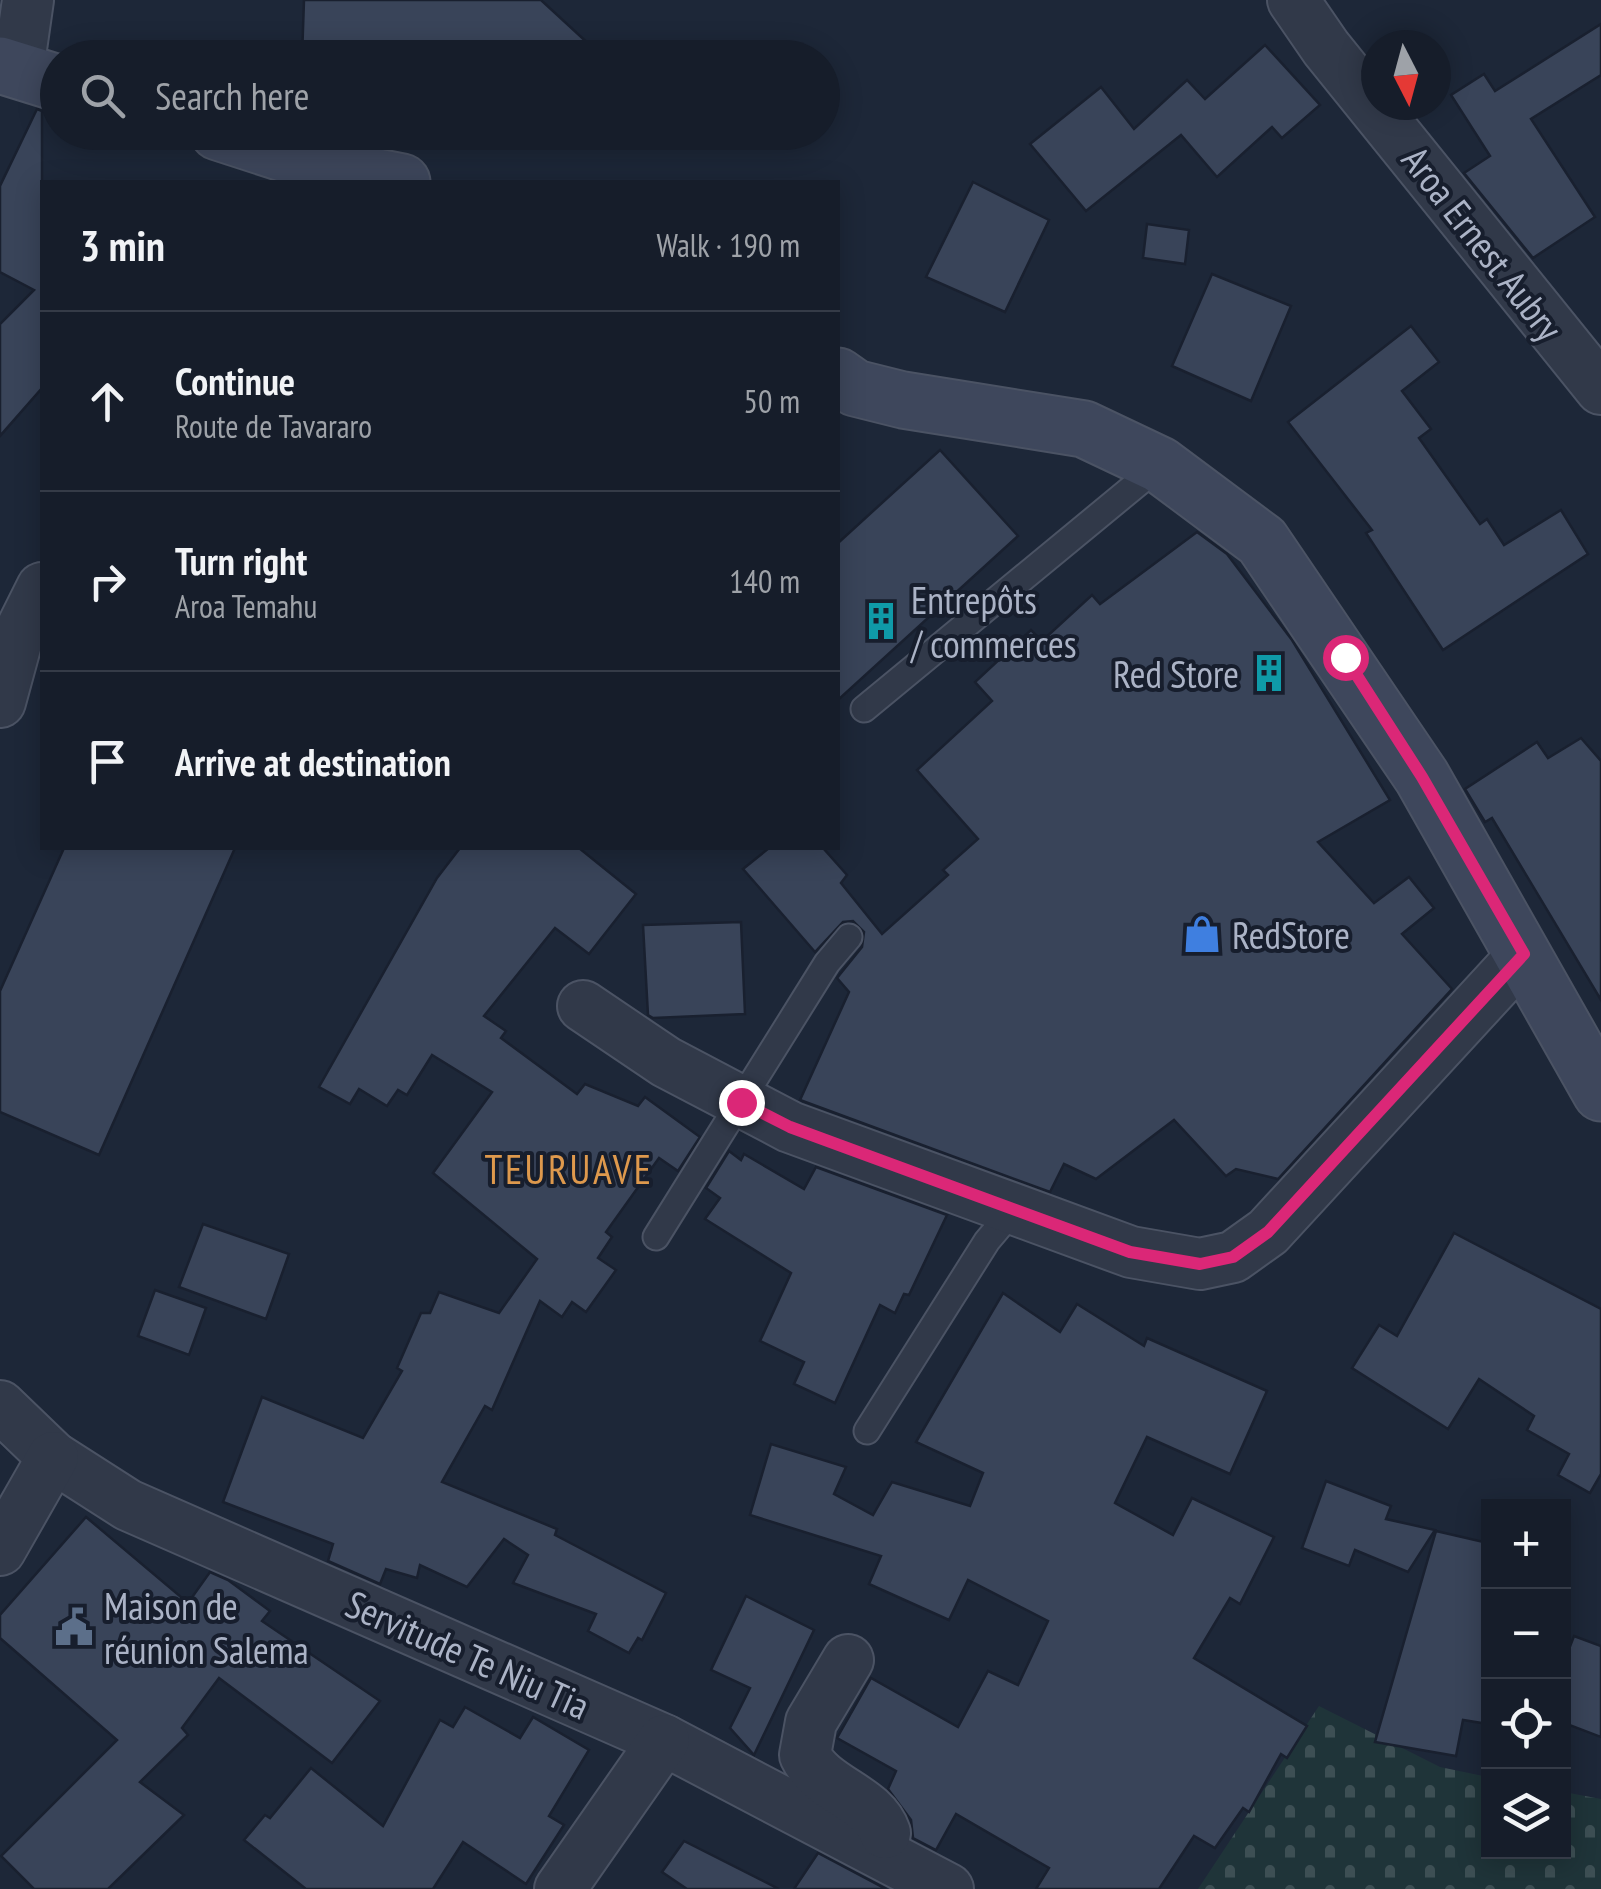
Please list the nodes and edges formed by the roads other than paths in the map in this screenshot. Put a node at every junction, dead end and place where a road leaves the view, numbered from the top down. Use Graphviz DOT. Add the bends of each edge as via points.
graph roads {
  1 [pos="28,0"];
  2 [pos="1294,0"];
  3 [pos="25,73"];
  4 [pos="263,150"];
  5 [pos="325,175"];
  6 [pos="380,180"];
  7 [pos="840,377"];
  8 [pos="1601,389"];
  9 [pos="1160,465"];
  10 [pos="26,588"];
  11 [pos="0,702"];
  12 [pos="864,708"];
  13 [pos="849,937"];
  14 [pos="1524,954"];
  15 [pos="583,1006"];
  16 [pos="1601,1093"];
  17 [pos="741,1102"];
  18 [pos="1014,1209"];
  19 [pos="656,1237"];
  20 [pos="0,1406"];
  21 [pos="866,1431"];
  22 [pos="53,1456"];
  23 [pos="0,1550"];
  24 [pos="848,1660"];
  25 [pos="664,1740"];
  26 [pos="892,1858"];
  27 [pos="560,1889"];
  28 [pos="948,1889"];
  1 -- 3 [label="street"];
  2 -- 8 [label="street, Aroa Ernest Aubry"];
  4 -- 5 [label="main road"];
  5 -- 6 [label="main road"];
  7 -- 9 [label="main road" via="903,400 1084,428"];
  9 -- 12 [label="lane"];
  9 -- 14 [label="main road" via="1262,540 1422,777"];
  10 -- 11 [label="street"];
  13 -- 17 [label="lane"];
  14 -- 16 [label="main road"];
  14 -- 18 [label="street" via="1268,1232 1233,1257 1200,1264 1130,1252"];
  15 -- 17 [label="street"];
  17 -- 18 [label="street" via="790,1127"];
  17 -- 19 [label="lane"];
  18 -- 21 [label="lane"];
  20 -- 22 [label="street, Servitude Te Niu Tia"];
  22 -- 23 [label="street"];
  22 -- 25 [label="street, Servitude Te Niu Tia" via="188,1534"];
  24 -- 26 [label="street" via="810,1722 806,1755 824,1781 873,1813"];
  25 -- 26 [label="street, Servitude Te Niu Tia"];
  25 -- 27 [label="street"];
  26 -- 28 [label="street, Servitude Te Niu Tia"];
}
